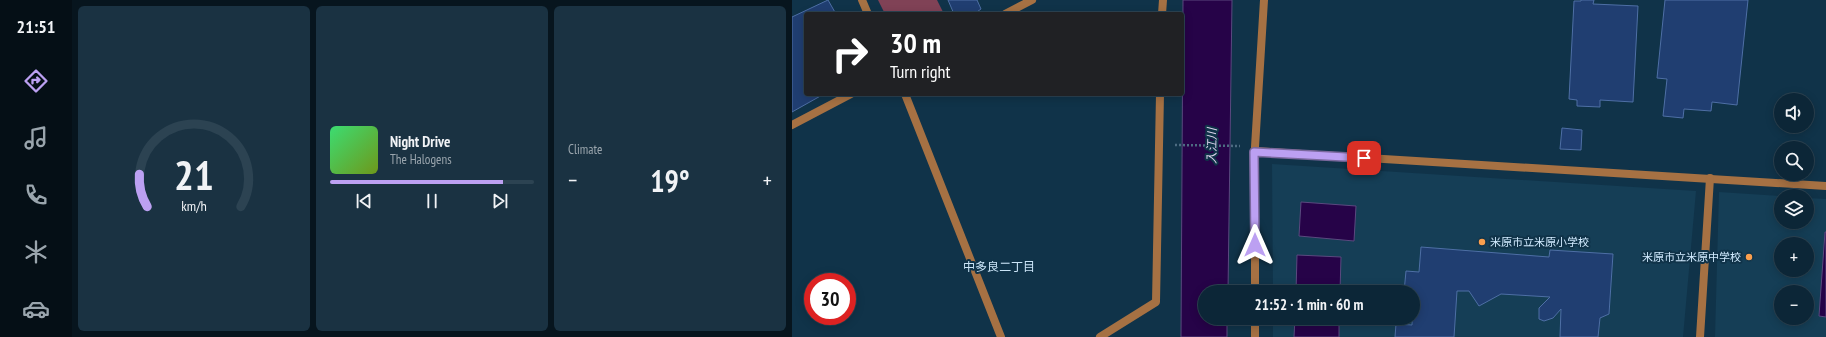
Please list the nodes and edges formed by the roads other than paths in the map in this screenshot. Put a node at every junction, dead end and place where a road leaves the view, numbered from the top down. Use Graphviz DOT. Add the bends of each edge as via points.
graph roads {
  1 [pos="862,0"];
  2 [pos="1032,0"];
  3 [pos="1163,0"];
  4 [pos="1264,0"];
  5 [pos="867,12"];
  6 [pos="1009,12"];
  7 [pos="1162,12"];
  8 [pos="847,96"];
  9 [pos="906,96"];
  10 [pos="1160,96"];
  11 [pos="792,125"];
  12 [pos="1254,152"];
  13 [pos="1710,178"];
  14 [pos="1826,186"];
  15 [pos="1255,285"];
  16 [pos="1255,325"];
  17 [pos="1001,337"];
  18 [pos="1100,337"];
  19 [pos="1255,337"];
  20 [pos="1700,337"];
  1 -- 5 [label="street"];
  2 -- 6 [label="street"];
  3 -- 7 [label="street"];
  4 -- 12 [label="street"];
  8 -- 11 [label="street"];
  9 -- 17 [label="street"];
  10 -- 18 [label="street" via="1156,302"];
  12 -- 13 [label="street"];
  12 -- 15 [label="street"];
  13 -- 14 [label="street"];
  13 -- 20 [label="street"];
  16 -- 19 [label="street"];
}
